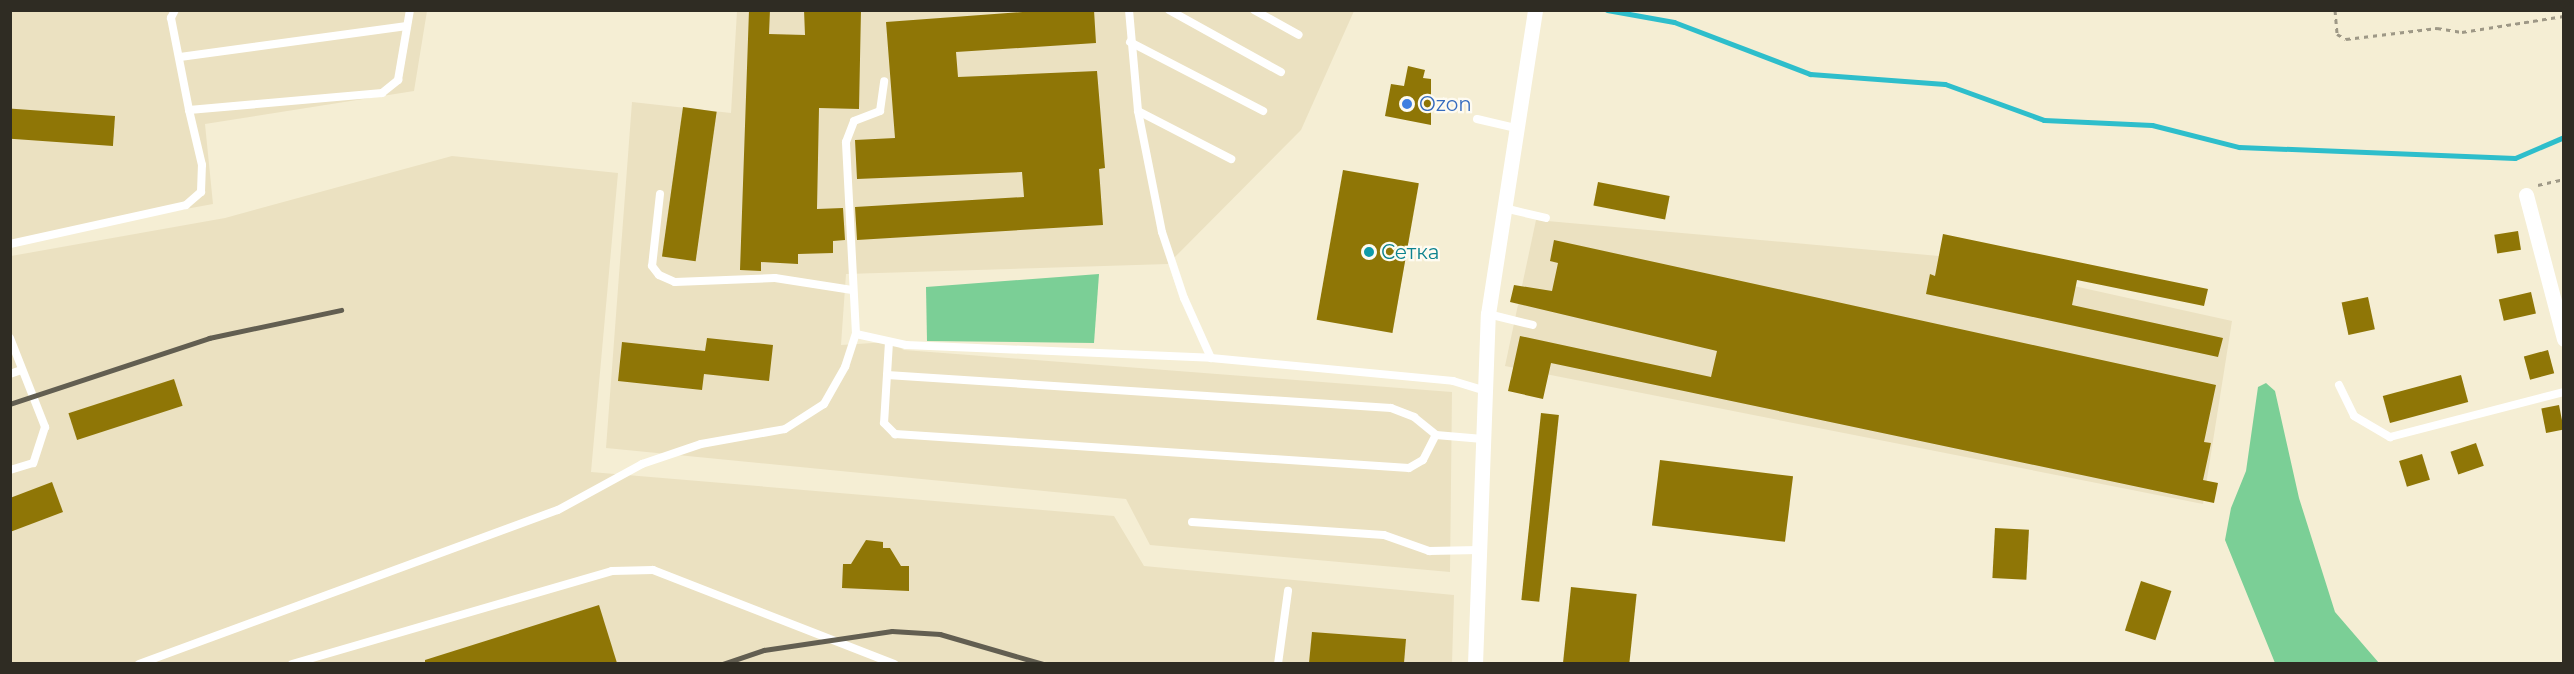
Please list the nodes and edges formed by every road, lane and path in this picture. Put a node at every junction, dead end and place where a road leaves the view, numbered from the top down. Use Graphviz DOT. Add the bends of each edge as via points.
graph roads {
  1 [pos="175,10"];
  2 [pos="410,10"];
  3 [pos="1129,10"];
  4 [pos="1169,10"];
  5 [pos="1254,10"];
  6 [pos="1535,10"];
  7 [pos="2335,10"];
  8 [pos="2564,16"];
  9 [pos="407,26"];
  10 [pos="1299,34"];
  11 [pos="1131,42"];
  12 [pos="180,57"];
  13 [pos="1281,72"];
  14 [pos="885,81"];
  15 [pos="189,110"];
  16 [pos="1138,111"];
  17 [pos="1263,111"];
  18 [pos="1477,119"];
  19 [pos="1515,128"];
  20 [pos="1231,159"];
  21 [pos="2564,179"];
  22 [pos="660,194"];
  23 [pos="2526,195"];
  24 [pos="1502,208"];
  25 [pos="1546,218"];
  26 [pos="10,244"];
  27 [pos="852,290"];
  28 [pos="1488,314"];
  29 [pos="1533,325"];
  30 [pos="856,334"];
  31 [pos="10,338"];
  32 [pos="2564,339"];
  33 [pos="889,342"];
  34 [pos="1210,358"];
  35 [pos="21,370"];
  36 [pos="10,374"];
  37 [pos="887,375"];
  38 [pos="2339,385"];
  39 [pos="1485,391"];
  40 [pos="2564,392"];
  41 [pos="1436,435"];
  42 [pos="1483,439"];
  43 [pos="10,470"];
  44 [pos="1192,522"];
  45 [pos="1479,550"];
  46 [pos="1288,591"];
  47 [pos="140,663"];
  48 [pos="292,663"];
  49 [pos="894,663"];
  50 [pos="1278,663"];
  51 [pos="1475,663"];
  1 -- 12 [label="lane" via="171,18"];
  2 -- 9 [label="lane"];
  3 -- 11 [label="lane"];
  4 -- 13 [label="lane"];
  5 -- 10 [label="lane"];
  6 -- 19 [label="street"];
  7 -- 8 [label="path" via="2337,34 2346,39 2437,28 2462,32"];
  9 -- 12 [label="lane"];
  9 -- 15 [label="lane" via="398,80 382,93"];
  11 -- 16 [label="lane"];
  11 -- 17 [label="lane"];
  12 -- 15 [label="lane"];
  14 -- 27 [label="lane" via="880,111 854,121 846,142"];
  15 -- 26 [label="lane" via="202,165 201,192 186,205"];
  16 -- 20 [label="lane"];
  16 -- 34 [label="lane" via="1162,232"];
  18 -- 19 [label="lane"];
  19 -- 24 [label="street"];
  21 -- 23 [label="path" via="2538,185"];
  22 -- 27 [label="lane" via="652,266 659,275 675,282 775,278"];
  23 -- 32 [label="street"];
  24 -- 25 [label="lane"];
  24 -- 28 [label="street"];
  27 -- 30 [label="lane"];
  28 -- 29 [label="lane"];
  28 -- 39 [label="street"];
  30 -- 33 [label="lane"];
  30 -- 47 [label="lane" via="845,368 824,404 785,429 701,444 642,464 558,510"];
  31 -- 35 [label="lane"];
  33 -- 34 [label="lane"];
  33 -- 37 [label="lane"];
  34 -- 39 [label="lane" via="1453,381"];
  35 -- 36 [label="lane"];
  35 -- 43 [label="lane" via="45,427 33,463"];
  37 -- 41 [label="lane" via="1391,408 1414,417"];
  37 -- 41 [label="lane" via="884,423 896,434 1409,468 1423,460"];
  38 -- 40 [label="lane" via="2354,416 2390,437"];
  39 -- 42 [label="street"];
  41 -- 42 [label="lane"];
  42 -- 45 [label="street"];
  44 -- 45 [label="lane" via="1384,535 1429,551"];
  45 -- 51 [label="street"];
  46 -- 50 [label="lane"];
  48 -- 49 [label="lane" via="612,571 653,570"];
}
